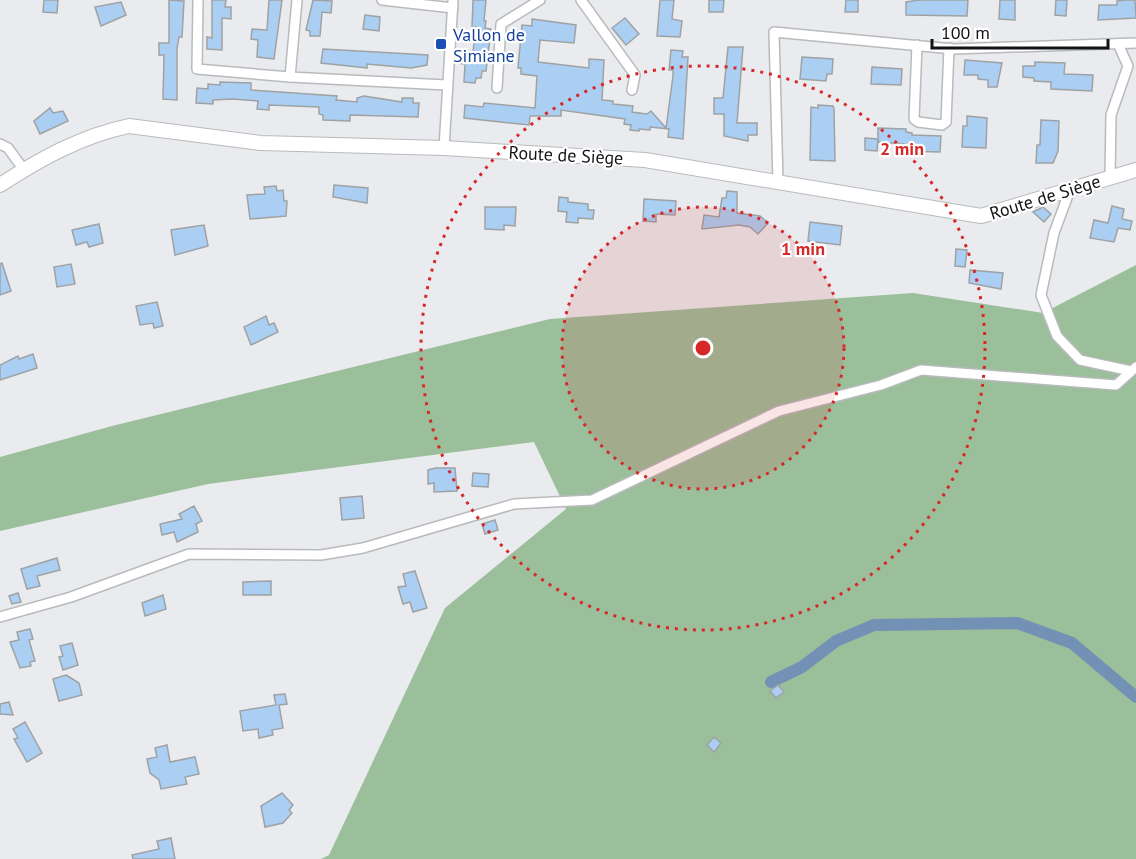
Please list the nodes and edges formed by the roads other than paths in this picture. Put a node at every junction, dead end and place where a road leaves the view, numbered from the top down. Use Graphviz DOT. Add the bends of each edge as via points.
graph roads {
  1 [pos="198,0"];
  2 [pos="297,0"];
  3 [pos="382,0"];
  4 [pos="540,0"];
  5 [pos="581,0"];
  6 [pos="393,1"];
  7 [pos="453,4"];
  8 [pos="1136,43"];
  9 [pos="1118,44"];
  10 [pos="916,45"];
  11 [pos="949,48"];
  12 [pos="290,77"];
  13 [pos="447,85"];
  14 [pos="496,88"];
  15 [pos="632,90"];
  16 [pos="0,144"];
  17 [pos="444,148"];
  18 [pos="24,170"];
  19 [pos="1136,170"];
  20 [pos="1110,177"];
  21 [pos="778,182"];
  22 [pos="0,185"];
  23 [pos="1070,190"];
  24 [pos="1133,369"];
  25 [pos="0,617"];
  1 -- 12 [label="street" via="197,69"];
  2 -- 12 [label="street"];
  3 -- 6 [label="street"];
  4 -- 14 [label="street" via="501,24"];
  5 -- 15 [label="street" via="635,75"];
  6 -- 7 [label="street"];
  7 -- 13 [label="street"];
  8 -- 9 [label="street"];
  9 -- 11 [label="street"];
  9 -- 20 [label="street" via="1128,66 1111,115"];
  10 -- 11 [label="street"];
  10 -- 11 [label="street" via="914,119 942,125 946,122"];
  10 -- 21 [label="street" via="774,32"];
  12 -- 13 [label="street"];
  13 -- 17 [label="street"];
  16 -- 18 [label="street" via="8,148"];
  17 -- 18 [label="street, Route de Siège" via="261,142 129,126 61,149"];
  17 -- 21 [label="street, Route de Siège" via="645,160"];
  18 -- 22 [label="street, Route de Siège"];
  19 -- 20 [label="street, Route de Siège"];
  20 -- 23 [label="street, Route de Siège"];
  21 -- 23 [label="street, Route de Siège" via="981,216"];
  23 -- 24 [label="street" via="1054,233 1041,295 1057,336 1080,360"];
  24 -- 25 [label="street" via="1116,385 921,370 881,385 779,411 592,500 514,504 363,548 321,555 189,554 70,597"];
}
